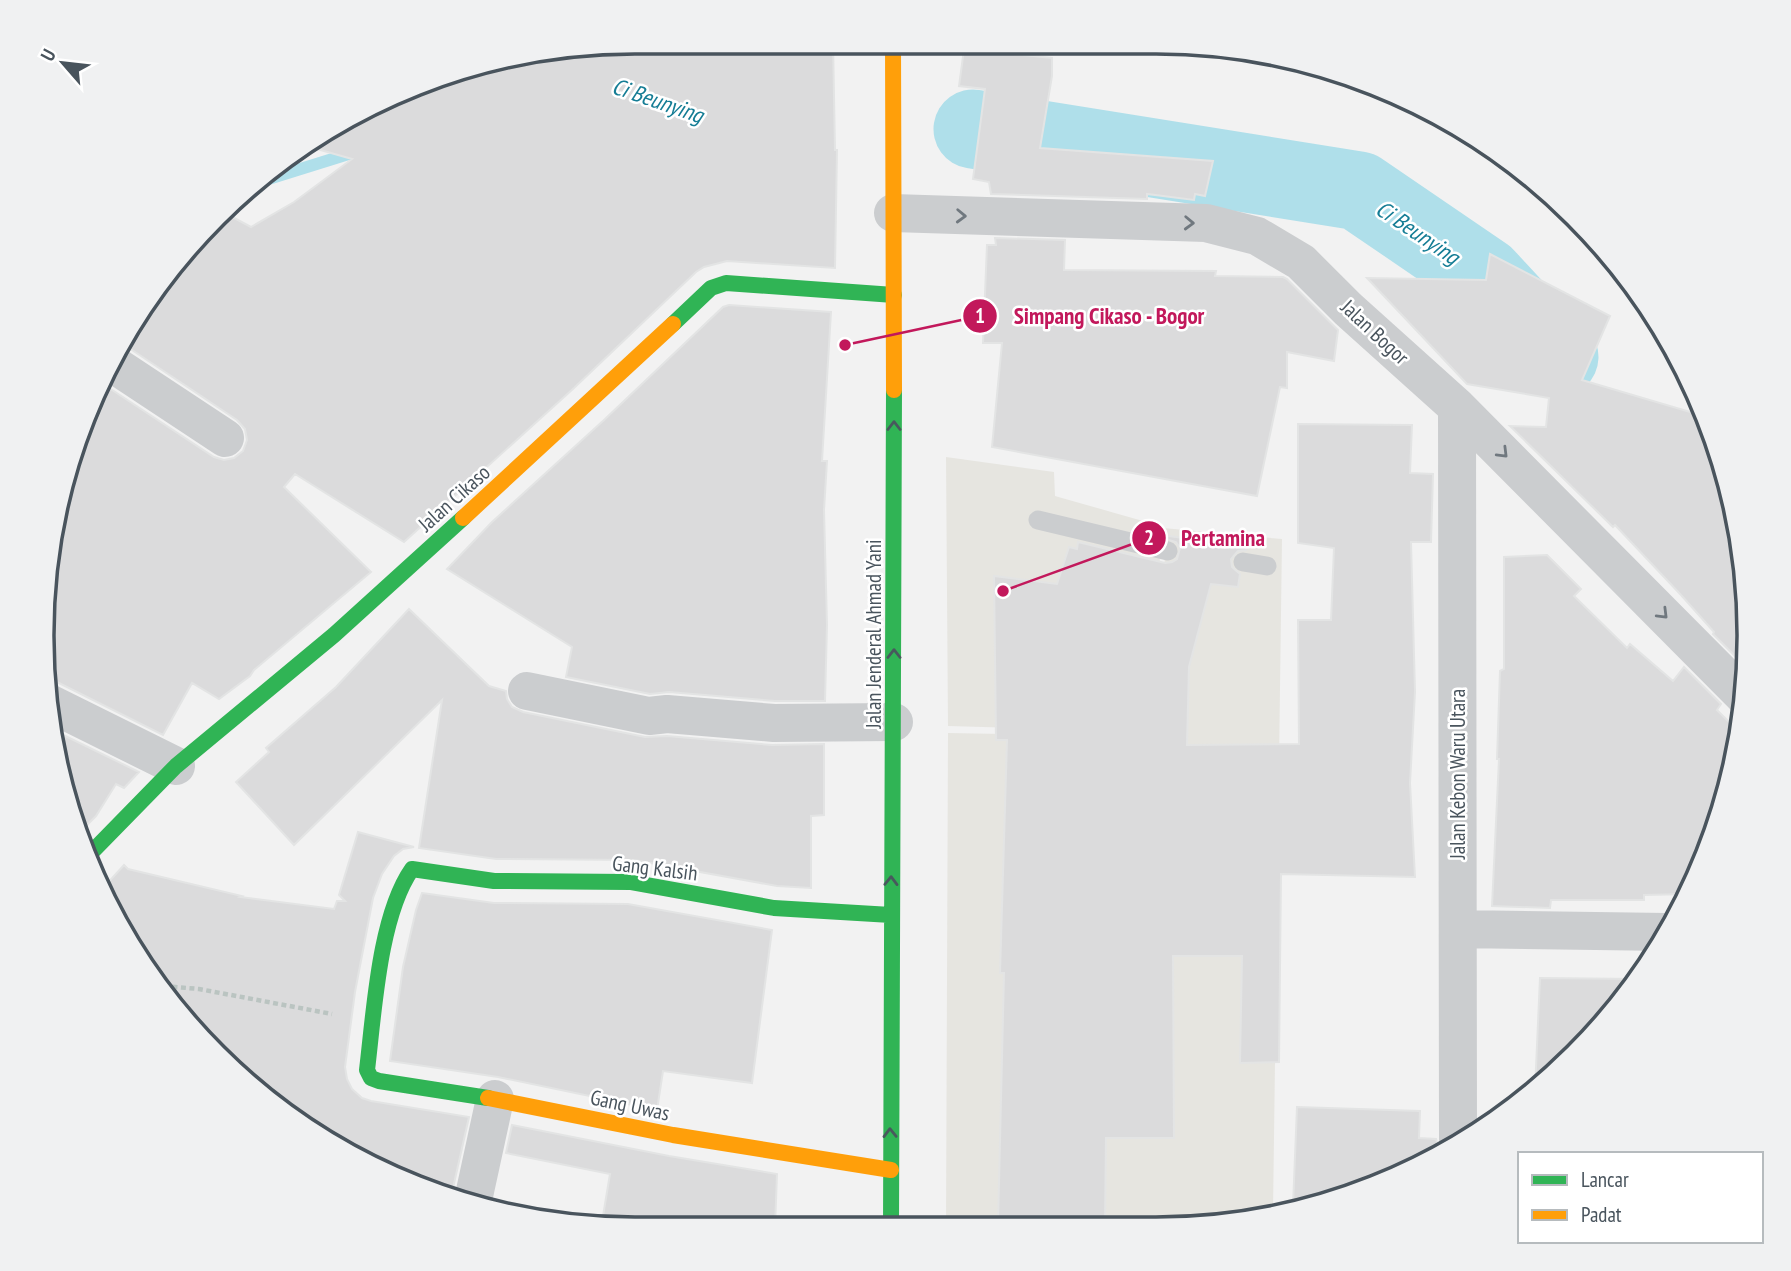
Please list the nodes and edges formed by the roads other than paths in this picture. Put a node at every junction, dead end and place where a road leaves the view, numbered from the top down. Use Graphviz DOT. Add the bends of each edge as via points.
graph roads {
  1 [pos="893,54"];
  2 [pos="893,213"];
  3 [pos="894,295"];
  4 [pos="119,368"];
  5 [pos="1457,407"];
  6 [pos="225,438"];
  7 [pos="1038,520"];
  8 [pos="1168,551"];
  9 [pos="1243,562"];
  10 [pos="1267,566"];
  11 [pos="1735,687"];
  12 [pos="527,691"];
  13 [pos="59,708"];
  14 [pos="894,722"];
  15 [pos="176,766"];
  16 [pos="95,849"];
  17 [pos="891,915"];
  18 [pos="1458,929"];
  19 [pos="1655,932"];
  20 [pos="367,1070"];
  21 [pos="495,1099"];
  22 [pos="1458,1132"];
  23 [pos="891,1170"];
  24 [pos="474,1194"];
  25 [pos="891,1217"];
  1 -- 2 [label="street, Jalan Jenderal Ahmad Yani"];
  2 -- 3 [label="street, Jalan Jenderal Ahmad Yani"];
  2 -- 5 [label="street, Jalan Bogor, one-way" via="1206,223 1257,236 1301,262"];
  14 -- 3 [label="street, Jalan Jenderal Ahmad Yani, one-way"];
  3 -- 15 [label="street, Jalan Cikaso" via="726,283 711,288 334,635"];
  4 -- 6 [label="street"];
  5 -- 11 [label="street, Jalan Bogor, one-way"];
  5 -- 18 [label="street, Jalan Kebon Waru Utara"];
  7 -- 8 [label="lane"];
  9 -- 10 [label="lane"];
  12 -- 14 [label="street" via="649,716 774,723"];
  13 -- 15 [label="street"];
  17 -- 14 [label="street, Jalan Jenderal Ahmad Yani, one-way"];
  15 -- 16 [label="street, Jalan Cikaso"];
  17 -- 20 [label="street, Gang Kalsih" via="774,908 630,882 494,881 412,869 402,882 392,915"];
  23 -- 17 [label="street, Jalan Jenderal Ahmad Yani, one-way"];
  18 -- 19 [label="street"];
  18 -- 22 [label="street, Jalan Kebon Waru Utara"];
  20 -- 21 [label="street, Gang Uwas" via="379,1081"];
  21 -- 23 [label="street, Gang Uwas" via="673,1135"];
  21 -- 24 [label="street"];
  23 -- 25 [label="street, Jalan Jenderal Ahmad Yani"];
}
